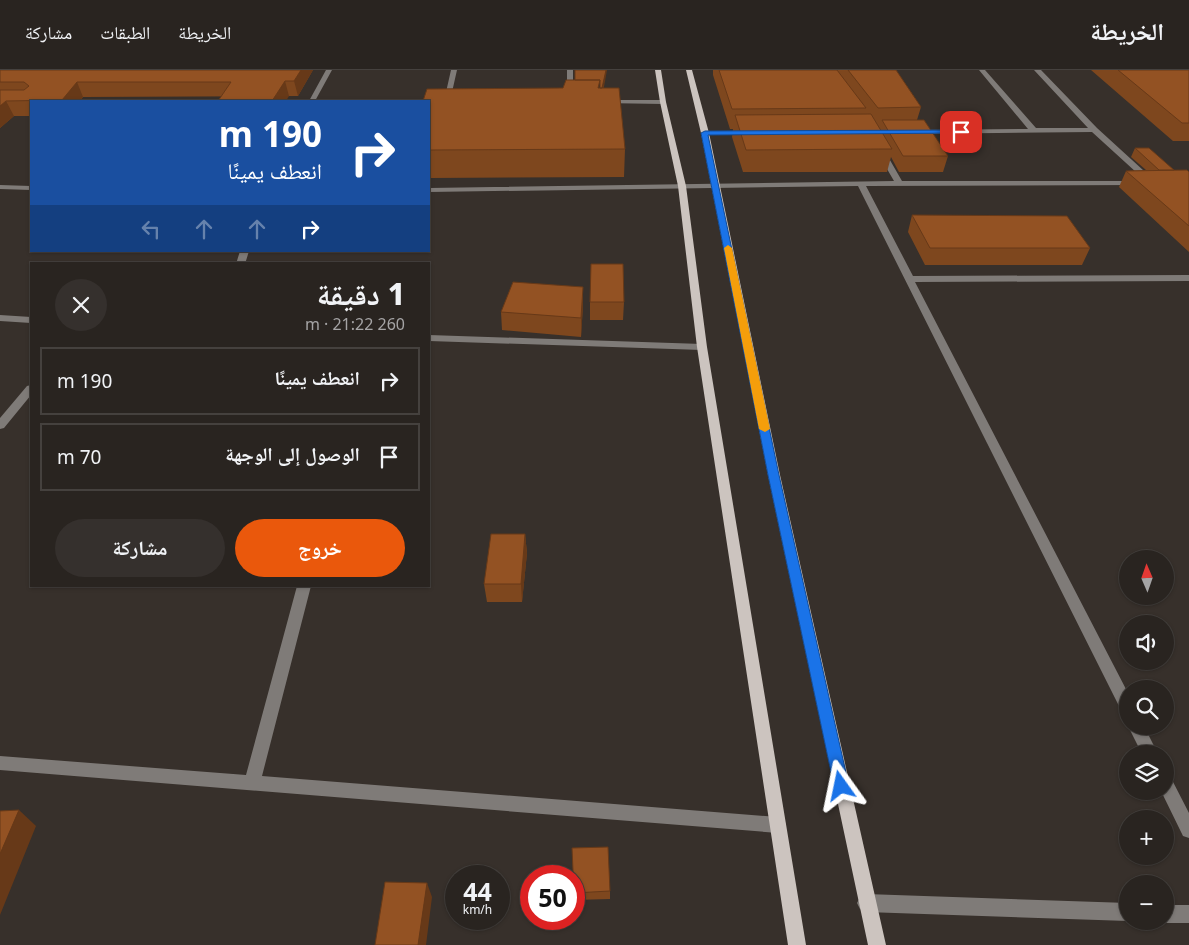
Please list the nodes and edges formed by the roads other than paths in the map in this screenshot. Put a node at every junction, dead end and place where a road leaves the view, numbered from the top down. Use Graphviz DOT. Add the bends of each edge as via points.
graph roads {
  1 [pos="329,70"];
  2 [pos="454,70"];
  3 [pos="570,70"];
  4 [pos="658,70"];
  5 [pos="689,70"];
  6 [pos="982,70"];
  7 [pos="1037,70"];
  8 [pos="313,100"];
  9 [pos="438,101"];
  10 [pos="447,101"];
  11 [pos="456,101"];
  12 [pos="560,101"];
  13 [pos="570,101"];
  14 [pos="579,101"];
  15 [pos="598,102"];
  16 [pos="663,102"];
  17 [pos="1094,130"];
  18 [pos="1034,131"];
  19 [pos="909,132"];
  20 [pos="705,133"];
  21 [pos="763,133"];
  22 [pos="875,141"];
  23 [pos="899,183"];
  24 [pos="861,184"];
  25 [pos="716,185"];
  26 [pos="682,186"];
  27 [pos="0,187"];
  28 [pos="30,188"];
  29 [pos="430,190"];
  30 [pos="1189,278"];
  31 [pos="910,279"];
  32 [pos="0,318"];
  33 [pos="30,320"];
  34 [pos="430,338"];
  35 [pos="702,347"];
  36 [pos="30,389"];
  37 [pos="0,425"];
  38 [pos="304,587"];
  39 [pos="1119,691"];
  40 [pos="0,763"];
  41 [pos="252,783"];
  42 [pos="1174,800"];
  43 [pos="778,825"];
  44 [pos="1189,830"];
  45 [pos="866,903"];
  46 [pos="1119,912"];
  47 [pos="1174,914"];
  48 [pos="1189,914"];
  49 [pos="797,945"];
  50 [pos="877,945"];
  1 -- 8 [label="street"];
  2 -- 10 [label="street"];
  3 -- 13 [label="street"];
  4 -- 16 [label="main road"];
  5 -- 20 [label="main road"];
  6 -- 18 [label="street"];
  7 -- 17 [label="street"];
  9 -- 10 [label="street"];
  10 -- 11 [label="street"];
  12 -- 13 [label="street"];
  13 -- 14 [label="street"];
  15 -- 16 [label="street"];
  16 -- 26 [label="main road"];
  17 -- 18 [label="street"];
  17 -- 23 [label="street" via="1157,183"];
  18 -- 19 [label="street"];
  20 -- 21 [label="street"];
  20 -- 25 [label="main road"];
  22 -- 23 [label="street"];
  23 -- 24 [label="street"];
  24 -- 25 [label="street"];
  24 -- 31 [label="street"];
  25 -- 26 [label="street"];
  25 -- 45 [label="main road" via="774,475"];
  26 -- 29 [label="street"];
  26 -- 35 [label="main road"];
  27 -- 28 [label="street"];
  30 -- 31 [label="street"];
  31 -- 39 [label="street"];
  32 -- 33 [label="street"];
  34 -- 35 [label="street"];
  35 -- 43 [label="main road"];
  36 -- 37 [label="street"];
  38 -- 41 [label="street"];
  40 -- 41 [label="street"];
  41 -- 43 [label="street"];
  42 -- 44 [label="street"];
  43 -- 49 [label="main road"];
  45 -- 46 [label="street"];
  45 -- 50 [label="main road"];
  47 -- 48 [label="street"];
}
